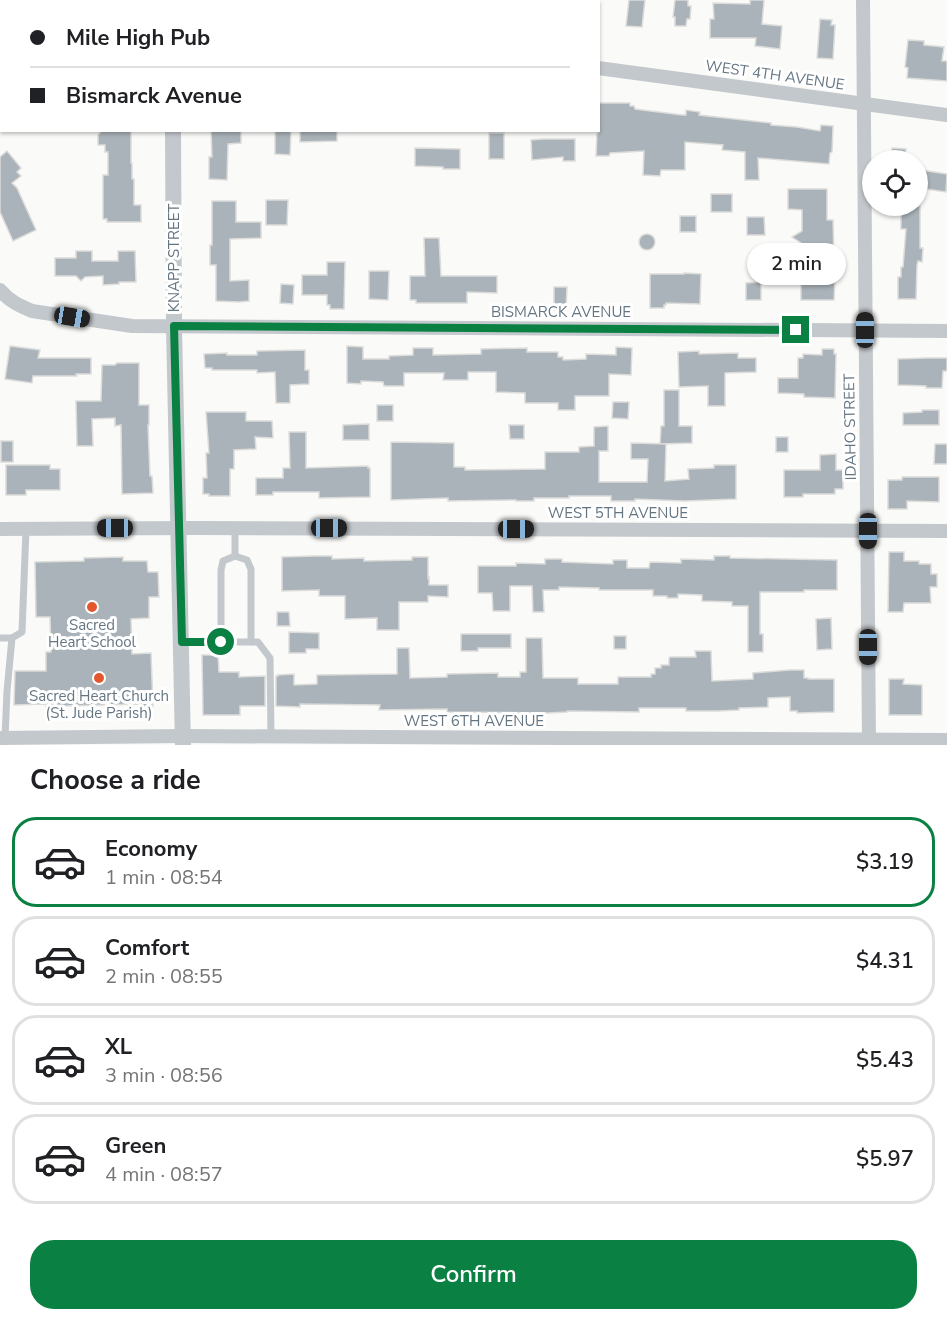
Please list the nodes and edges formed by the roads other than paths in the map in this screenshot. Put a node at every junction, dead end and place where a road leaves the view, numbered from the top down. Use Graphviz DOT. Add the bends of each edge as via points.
graph roads {
  1 [pos="863,0"];
  2 [pos="600,68"];
  3 [pos="863,104"];
  4 [pos="947,115"];
  5 [pos="173,132"];
  6 [pos="0,290"];
  7 [pos="174,326"];
  8 [pos="865,330"];
  9 [pos="947,331"];
  10 [pos="180,528"];
  11 [pos="235,528"];
  12 [pos="0,529"];
  13 [pos="27,529"];
  14 [pos="868,531"];
  15 [pos="947,531"];
  16 [pos="235,556"];
  17 [pos="0,638"];
  18 [pos="12,638"];
  19 [pos="182,642"];
  20 [pos="221,642"];
  21 [pos="251,642"];
  22 [pos="271,736"];
  23 [pos="3,738"];
  24 [pos="947,740"];
  25 [pos="183,741"];
  26 [pos="608,742"];
  27 [pos="869,742"];
  1 -- 3 [label="street, IDAHO STREET"];
  2 -- 3 [label="street, WEST 4TH AVENUE"];
  3 -- 4 [label="street, WEST 4TH AVENUE"];
  3 -- 8 [label="street, IDAHO STREET"];
  5 -- 7 [label="street, KNAPP STREET"];
  6 -- 7 [label="street, BISMARCK AVENUE" via="17,305 32,311 132,326"];
  7 -- 8 [label="street, BISMARCK AVENUE"];
  7 -- 10 [label="street, KNAPP STREET"];
  8 -- 9 [label="street, BISMARCK AVENUE"];
  8 -- 14 [label="street, IDAHO STREET"];
  10 -- 11 [label="street, WEST 5TH AVENUE"];
  10 -- 13 [label="street, WEST 5TH AVENUE"];
  10 -- 19 [label="street, KNAPP STREET"];
  11 -- 14 [label="street, WEST 5TH AVENUE"];
  11 -- 16 [label="lane"];
  12 -- 13 [label="street, WEST 5TH AVENUE"];
  13 -- 18 [label="lane" via="22,632"];
  14 -- 15 [label="street, WEST 5TH AVENUE"];
  14 -- 27 [label="street, IDAHO STREET"];
  16 -- 20 [label="lane" via="224,561 221,570"];
  16 -- 21 [label="lane" via="247,560 251,569"];
  17 -- 18 [label="lane"];
  18 -- 23 [label="lane"];
  19 -- 20 [label="lane"];
  19 -- 25 [label="street, KNAPP STREET"];
  20 -- 21 [label="lane"];
  21 -- 22 [label="lane" via="258,642 270,658"];
  22 -- 25 [label="street, WEST 6TH AVENUE"];
  22 -- 26 [label="street, WEST 6TH AVENUE"];
  23 -- 25 [label="street, WEST 6TH AVENUE"];
  24 -- 27 [label="street, WEST 6TH AVENUE"];
  26 -- 27 [label="street, WEST 6TH AVENUE"];
}
